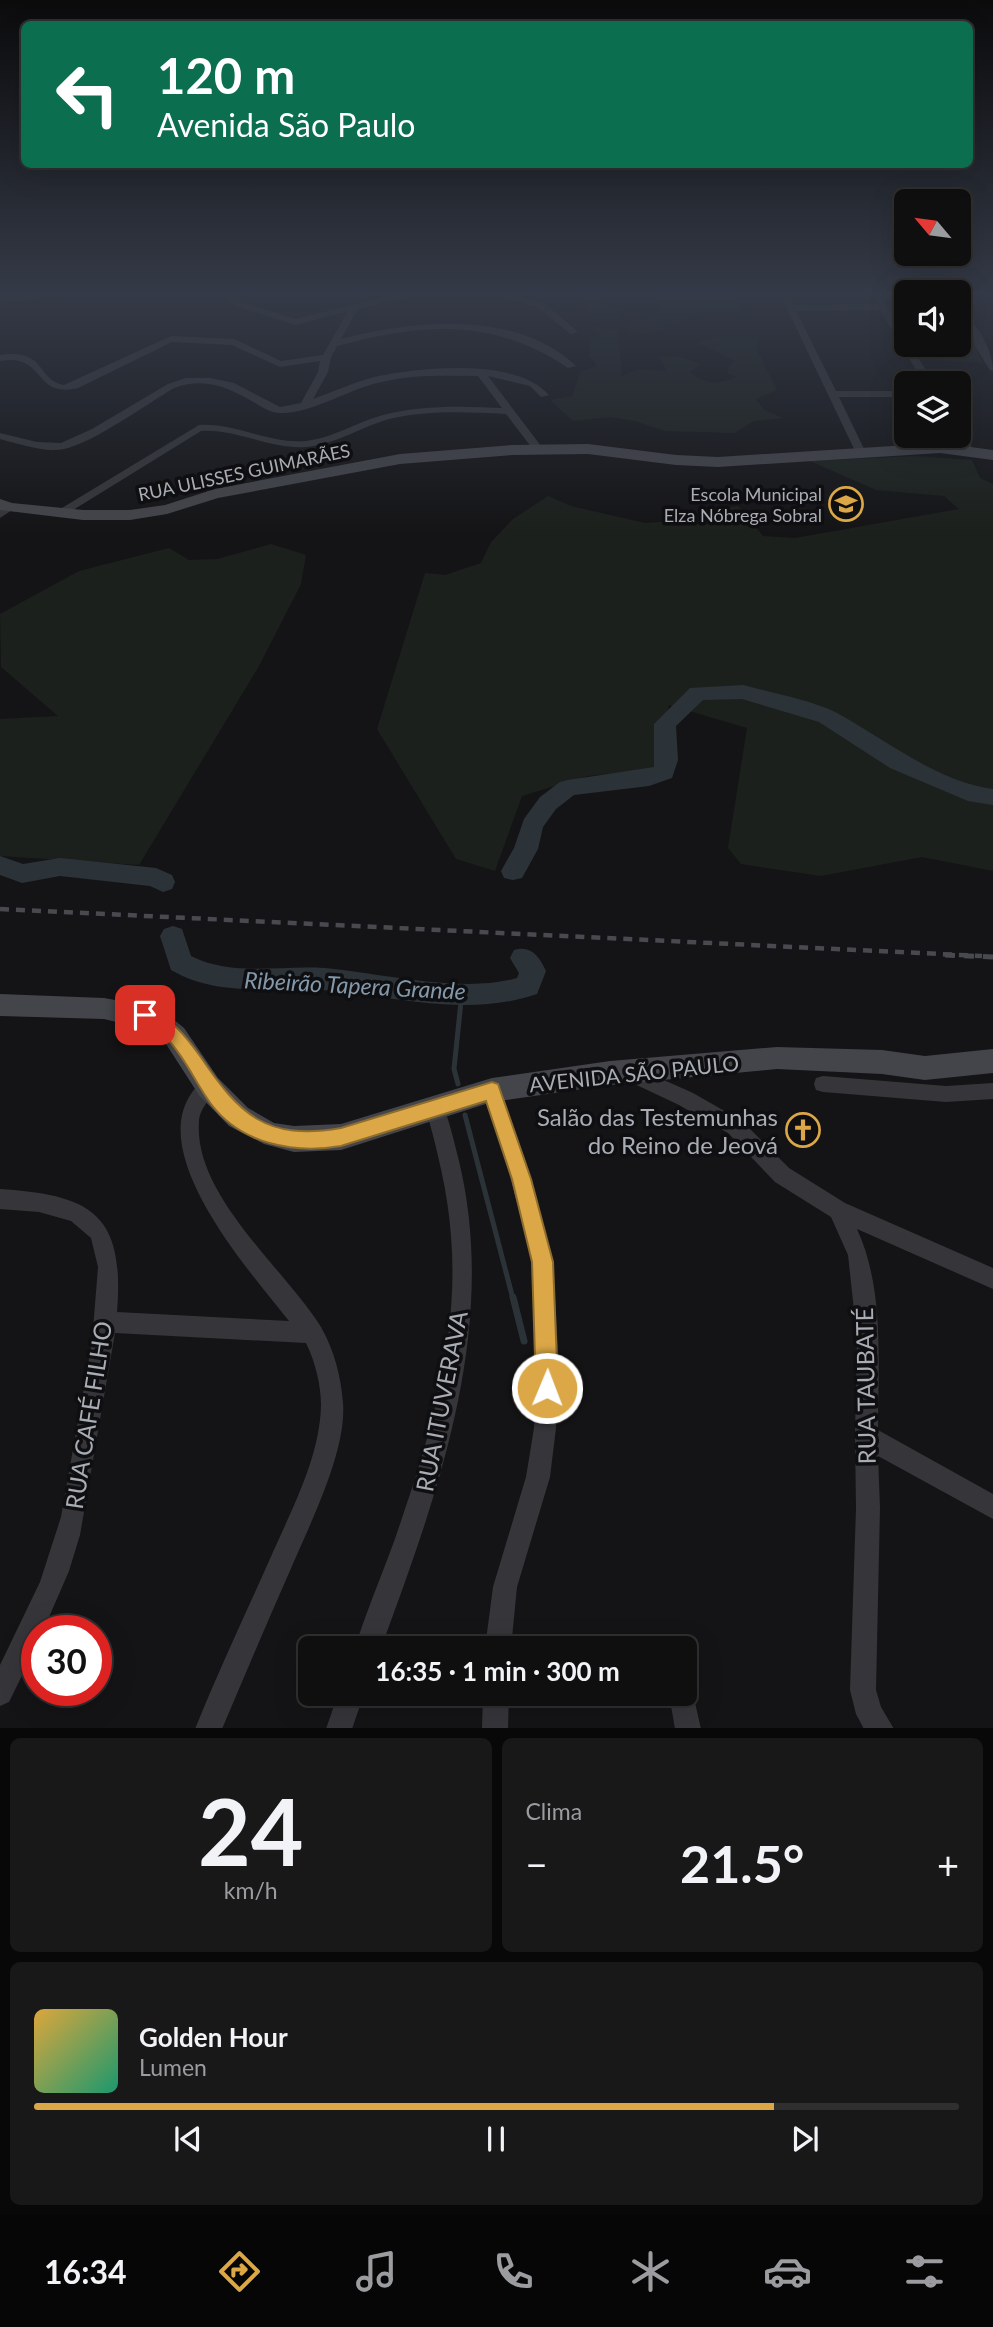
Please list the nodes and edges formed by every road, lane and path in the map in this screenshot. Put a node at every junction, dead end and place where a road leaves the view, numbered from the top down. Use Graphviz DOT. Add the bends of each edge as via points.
graph roads {
  1 [pos="42,373"];
  2 [pos="102,373"];
  3 [pos="323,373"];
  4 [pos="823,373"];
  5 [pos="482,375"];
  6 [pos="833,394"];
  7 [pos="894,394"];
  8 [pos="544,395"];
  9 [pos="305,405"];
  10 [pos="509,411"];
  11 [pos="0,436"];
  12 [pos="967,448"];
  13 [pos="539,450"];
  14 [pos="969,451"];
  15 [pos="861,453"];
  16 [pos="993,456"];
  17 [pos="3,509"];
  18 [pos="61,513"];
  19 [pos="0,1005"];
  20 [pos="993,1061"];
  21 [pos="630,1073"];
  22 [pos="823,1084"];
  23 [pos="210,1085"];
  24 [pos="492,1090"];
  25 [pos="993,1091"];
  26 [pos="435,1106"];
  27 [pos="0,1199"];
  28 [pos="838,1210"];
  29 [pos="993,1279"];
  30 [pos="105,1322"];
  31 [pos="312,1333"];
  32 [pos="866,1436"];
  33 [pos="993,1507"];
  34 [pos="372,1636"];
  35 [pos="500,1636"];
  36 [pos="0,1693"];
  37 [pos="347,1706"];
  38 [pos="496,1706"];
  39 [pos="684,1706"];
  40 [pos="208,1728"];
  41 [pos="339,1728"];
  42 [pos="495,1728"];
  43 [pos="688,1728"];
  44 [pos="881,1728"];
  1 -- 2 [label="street" via="60,389"];
  3 -- 9 [label="street"];
  4 -- 6 [label="street"];
  5 -- 8 [label="street" via="512,376 533,384"];
  5 -- 9 [label="street" via="397,376"];
  5 -- 10 [label="street"];
  6 -- 7 [label="street"];
  6 -- 15 [label="street"];
  9 -- 11 [label="street" via="280,410 231,386 186,381 63,446"];
  10 -- 13 [label="street"];
  10 -- 18 [label="street" via="398,414 307,444 280,442 222,426 199,428"];
  12 -- 14 [label="street"];
  13 -- 15 [label="main road" via="588,449 718,462"];
  13 -- 18 [label="main road, RUA ULISSES GUIMARÃES" via="400,459 215,494 141,514"];
  14 -- 15 [label="main road" via="940,448"];
  14 -- 16 [label="main road"];
  17 -- 18 [label="main road, RUA ULISSES GUIMARÃES"];
  19 -- 23 [label="main road, AVENIDA SÃO PAULO" via="145,1015 175,1034"];
  20 -- 21 [label="main road, AVENIDA SÃO PAULO" via="925,1068 777,1058"];
  21 -- 24 [label="main road, AVENIDA SÃO PAULO"];
  21 -- 28 [label="street" via="735,1128 782,1175"];
  22 -- 25 [label="street" via="946,1094"];
  23 -- 26 [label="main road, AVENIDA SÃO PAULO" via="241,1120 286,1140 341,1137"];
  23 -- 31 [label="street" via="195,1104 189,1122 196,1167 222,1213"];
  24 -- 26 [label="main road, AVENIDA SÃO PAULO"];
  24 -- 35 [label="street" via="543,1262 548,1368 538,1477 509,1568"];
  26 -- 34 [label="street, RUA ITUVERAVA" via="458,1202 463,1282 460,1317 424,1494"];
  27 -- 30 [label="street, RUA CAFÉ FILHO" via="52,1205 97,1229 106,1244"];
  28 -- 29 [label="street"];
  28 -- 32 [label="street, RUA TAUBATÉ" via="858,1254 863,1291 868,1338"];
  30 -- 31 [label="street"];
  30 -- 36 [label="street, RUA CAFÉ FILHO" via="82,1480 62,1554"];
  31 -- 40 [label="street" via="323,1353 329,1386 327,1443 307,1503"];
  32 -- 33 [label="street"];
  32 -- 44 [label="street, RUA TAUBATÉ" via="869,1508 863,1690 869,1714"];
  37 -- 41 [label="street"];
  38 -- 42 [label="street"];
  39 -- 43 [label="street"];
}
